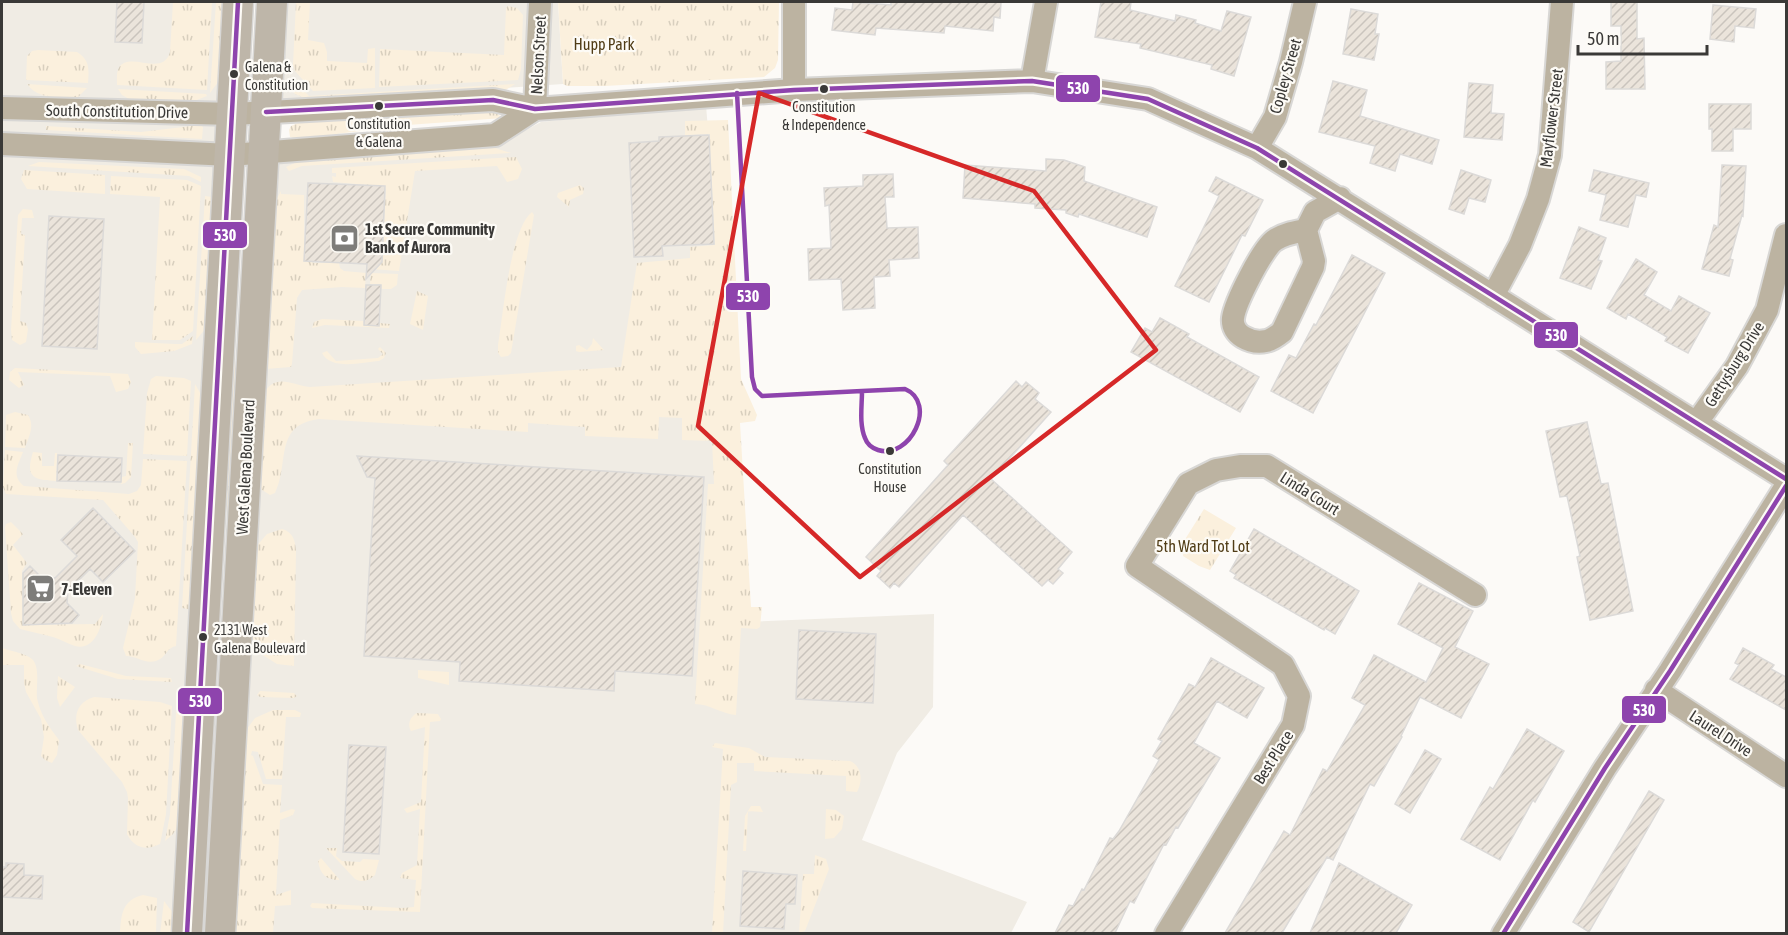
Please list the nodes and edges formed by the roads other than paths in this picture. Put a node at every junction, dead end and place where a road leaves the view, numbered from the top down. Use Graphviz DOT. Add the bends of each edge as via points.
graph roads {
  1 [pos="238,2"];
  2 [pos="272,2"];
  3 [pos="540,2"];
  4 [pos="794,2"];
  5 [pos="1046,2"];
  6 [pos="1305,2"];
  7 [pos="1562,2"];
  8 [pos="1032,81"];
  9 [pos="794,90"];
  10 [pos="2,108"];
  11 [pos="535,109"];
  12 [pos="266,112"];
  13 [pos="233,114"];
  14 [pos="2,144"];
  15 [pos="1257,148"];
  16 [pos="263,152"];
  17 [pos="230,155"];
  18 [pos="1340,198"];
  19 [pos="1306,230"];
  20 [pos="1786,235"];
  21 [pos="1493,296"];
  22 [pos="1697,422"];
  23 [pos="1786,478"];
  24 [pos="1786,486"];
  25 [pos="1137,566"];
  26 [pos="1475,595"];
  27 [pos="1656,690"];
  28 [pos="1786,776"];
  29 [pos="187,933"];
  30 [pos="220,933"];
  31 [pos="1166,933"];
  32 [pos="1503,933"];
  1 -- 13 [label="main road, West Galena Boulevard"];
  2 -- 12 [label="main road, West Galena Boulevard"];
  3 -- 11 [label="street, Nelson Street"];
  4 -- 9 [label="street"];
  5 -- 8 [label="street"];
  6 -- 15 [label="street, Copley Street" via="1275,117"];
  7 -- 21 [label="street, Mayflower Street" via="1550,155 1520,245"];
  8 -- 9 [label="street"];
  8 -- 15 [label="street" via="1148,99"];
  9 -- 11 [label="street"];
  10 -- 13 [label="street, South Constitution Drive"];
  11 -- 12 [label="street, South Constitution Drive" via="493,100"];
  11 -- 16 [label="street" via="495,135"];
  12 -- 13 [label="street, South Constitution Drive"];
  12 -- 16 [label="main road, West Galena Boulevard"];
  13 -- 17 [label="main road, West Galena Boulevard"];
  14 -- 17 [label="street"];
  15 -- 18 [label="street"];
  16 -- 17 [label="street"];
  16 -- 30 [label="main road, West Galena Boulevard"];
  17 -- 29 [label="main road, West Galena Boulevard"];
  18 -- 19 [label="street" via="1316,212"];
  18 -- 21 [label="street"];
  19 -- 19 [label="street" via="1276,239 1265,248 1233,319 1240,336 1265,342 1282,332 1313,267"];
  20 -- 22 [label="street, Gettysburg Drive" via="1767,310 1737,366"];
  21 -- 22 [label="street"];
  22 -- 23 [label="street"];
  24 -- 27 [label="street"];
  25 -- 26 [label="street, Linda Court" via="1188,484 1216,470 1267,466"];
  25 -- 31 [label="street, Best Place" via="1283,665 1299,696 1293,725"];
  27 -- 28 [label="street, Laurel Drive"];
  27 -- 32 [label="street"];
}
